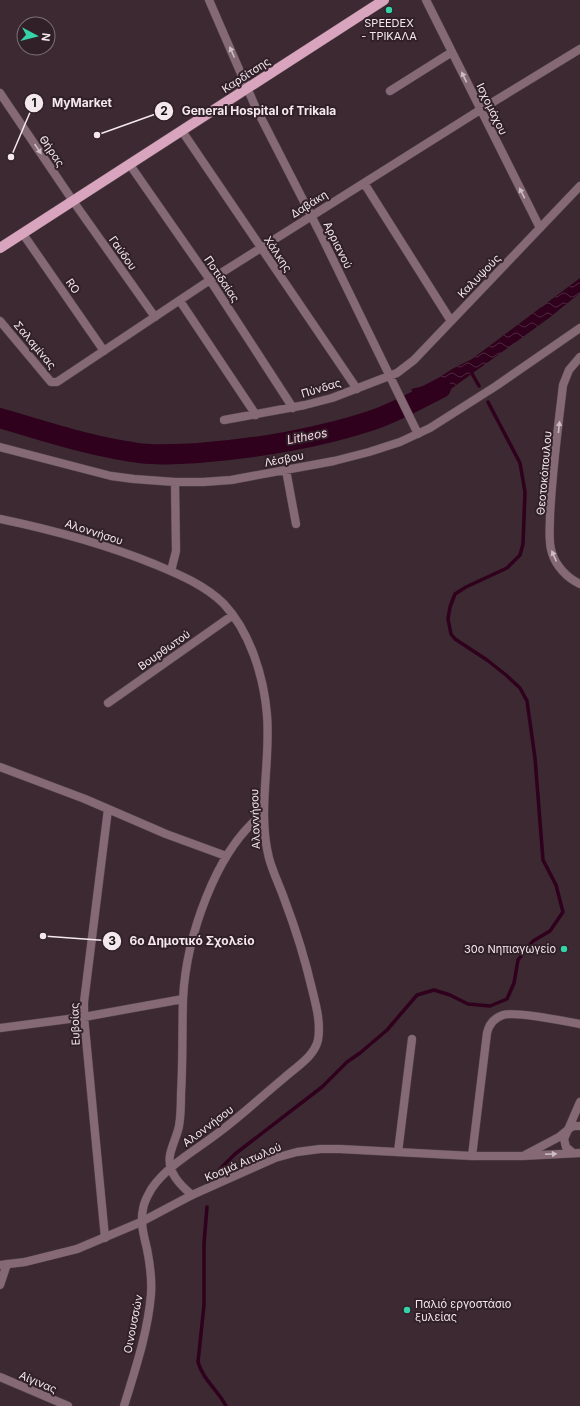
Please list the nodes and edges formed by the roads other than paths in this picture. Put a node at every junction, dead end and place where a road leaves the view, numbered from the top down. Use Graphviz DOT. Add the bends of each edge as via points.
graph roads {
  1 [pos="209,0"];
  2 [pos="384,0"];
  3 [pos="426,0"];
  4 [pos="580,49"];
  5 [pos="452,52"];
  6 [pos="247,88"];
  7 [pos="390,90"];
  8 [pos="0,93"];
  9 [pos="480,110"];
  10 [pos="182,131"];
  11 [pos="130,165"];
  12 [pos="364,183"];
  13 [pos="580,186"];
  14 [pos="73,201"];
  15 [pos="311,216"];
  16 [pos="540,228"];
  17 [pos="23,234"];
  18 [pos="261,247"];
  19 [pos="0,248"];
  20 [pos="210,280"];
  21 [pos="180,301"];
  22 [pos="155,317"];
  23 [pos="0,321"];
  24 [pos="451,321"];
  25 [pos="580,328"];
  26 [pos="104,351"];
  27 [pos="580,358"];
  28 [pos="390,376"];
  29 [pos="53,382"];
  30 [pos="357,389"];
  31 [pos="293,408"];
  32 [pos="256,414"];
  33 [pos="224,420"];
  34 [pos="417,432"];
  35 [pos="0,447"];
  36 [pos="286,470"];
  37 [pos="175,482"];
  38 [pos="0,519"];
  39 [pos="296,524"];
  40 [pos="172,571"];
  41 [pos="580,584"];
  42 [pos="233,615"];
  43 [pos="108,703"];
  44 [pos="0,767"];
  45 [pos="108,809"];
  46 [pos="264,813"];
  47 [pos="226,856"];
  48 [pos="184,999"];
  49 [pos="84,1017"];
  50 [pos="580,1024"];
  51 [pos="0,1028"];
  52 [pos="412,1039"];
  53 [pos="580,1102"];
  54 [pos="580,1126"];
  55 [pos="567,1131"];
  56 [pos="398,1152"];
  57 [pos="576,1153"];
  58 [pos="472,1156"];
  59 [pos="522,1156"];
  60 [pos="172,1168"];
  61 [pos="192,1195"];
  62 [pos="141,1222"];
  63 [pos="105,1238"];
  64 [pos="3,1265"];
  65 [pos="0,1285"];
  66 [pos="0,1377"];
  67 [pos="68,1406"];
  68 [pos="124,1406"];
  6 -- 1 [label="street, Αρριανού, one-way"];
  2 -- 6 [label="main road, Καρδίτσης"];
  3 -- 5 [label="street, Ισχομάχου"];
  4 -- 9 [label="street, Δαβάκη"];
  5 -- 7 [label="street"];
  9 -- 5 [label="street, Ισχομάχου, one-way"];
  6 -- 10 [label="main road, Καρδίτσης"];
  6 -- 15 [label="street, Αρριανού"];
  8 -- 14 [label="street, Θήρας, one-way"];
  9 -- 12 [label="street, Δαβάκη"];
  16 -- 9 [label="street, Ισχομάχου, one-way"];
  10 -- 11 [label="main road, Καρδίτσης"];
  10 -- 18 [label="street, Χάλκης"];
  11 -- 14 [label="main road, Καρδίτσης"];
  11 -- 20 [label="street, Ποτιδαίας"];
  12 -- 15 [label="street, Δαβάκη"];
  12 -- 24 [label="street"];
  13 -- 16 [label="street, Καλυψούς"];
  14 -- 17 [label="main road, Καρδίτσης"];
  14 -- 22 [label="street, Γαύδου"];
  15 -- 18 [label="street, Δαβάκη"];
  15 -- 28 [label="street, Αρριανού"];
  16 -- 24 [label="street, Καλυψούς"];
  17 -- 19 [label="main road, Καρδίτσης"];
  17 -- 26 [label="street, RO"];
  18 -- 20 [label="street, Δαβάκη"];
  18 -- 30 [label="street, Χάλκης"];
  20 -- 21 [label="street, Δαβάκη"];
  20 -- 31 [label="street, Ποτιδαίας"];
  21 -- 22 [label="street, Δαβάκη"];
  21 -- 32 [label="street"];
  22 -- 26 [label="street, Δαβάκη"];
  23 -- 29 [label="street, Σαλαμίνας"];
  24 -- 28 [label="street, Καλυψούς" via="410,364"];
  25 -- 34 [label="street, Λέσβου" via="446,419"];
  26 -- 29 [label="street, Δαβάκη" via="57,382"];
  41 -- 27 [label="street, Θεοτοκόπουλου, one-way" via="559,566 551,552 550,534 563,385 569,370"];
  28 -- 30 [label="street, Πύνδας"];
  28 -- 34 [label="street, Αρριανού"];
  30 -- 31 [label="street, Πύνδας"];
  31 -- 32 [label="street, Πύνδας"];
  32 -- 33 [label="street, Πύνδας"];
  34 -- 36 [label="street, Λέσβου" via="393,444 352,457"];
  35 -- 37 [label="street, Λέσβου" via="111,476"];
  36 -- 37 [label="street, Λέσβου" via="224,481"];
  36 -- 39 [label="street"];
  37 -- 40 [label="street" via="176,551"];
  38 -- 40 [label="street, Αλοννήσου" via="90,541"];
  40 -- 42 [label="street, Αλοννήσου" via="206,590"];
  42 -- 43 [label="street, Βουρθωτού"];
  42 -- 46 [label="street, Αλοννήσου" via="248,640 264,690 268,730"];
  44 -- 45 [label="street"];
  45 -- 47 [label="street"];
  45 -- 49 [label="street, Ευβοίας"];
  46 -- 47 [label="street" via="243,832"];
  46 -- 60 [label="street, Αλοννήσου" via="269,861 295,929 317,1008 318,1042 308,1058 235,1120"];
  47 -- 48 [label="street" via="200,915 186,973"];
  48 -- 49 [label="street"];
  48 -- 60 [label="street" via="180,1111 179,1125 170,1156"];
  49 -- 51 [label="street"];
  49 -- 63 [label="street, Ευβοίας"];
  50 -- 58 [label="street" via="511,1014 498,1017 490,1024"];
  52 -- 56 [label="street"];
  53 -- 55 [label="street"];
  54 -- 55 [label="street" via="574,1126"];
  55 -- 57 [label="street" via="564,1143"];
  55 -- 59 [label="street"];
  56 -- 58 [label="street, Κοσμά Αιτωλού"];
  56 -- 61 [label="street, Κοσμά Αιτωλού" via="327,1149 297,1152 275,1158"];
  59 -- 57 [label="street, Κοσμά Αιτωλού, one-way"];
  58 -- 59 [label="street, Κοσμά Αιτωλού"];
  60 -- 61 [label="street" via="176,1179"];
  60 -- 62 [label="street, Αλοννήσου" via="154,1185 146,1198"];
  61 -- 62 [label="street, Κοσμά Αιτωλού"];
  62 -- 63 [label="street, Κοσμά Αιτωλού"];
  62 -- 68 [label="street, Οινουσσών" via="151,1273 149,1311"];
  63 -- 64 [label="street, Κοσμά Αιτωλού" via="77,1250"];
  64 -- 65 [label="street"];
  66 -- 67 [label="street, Αίγινας"];
}
